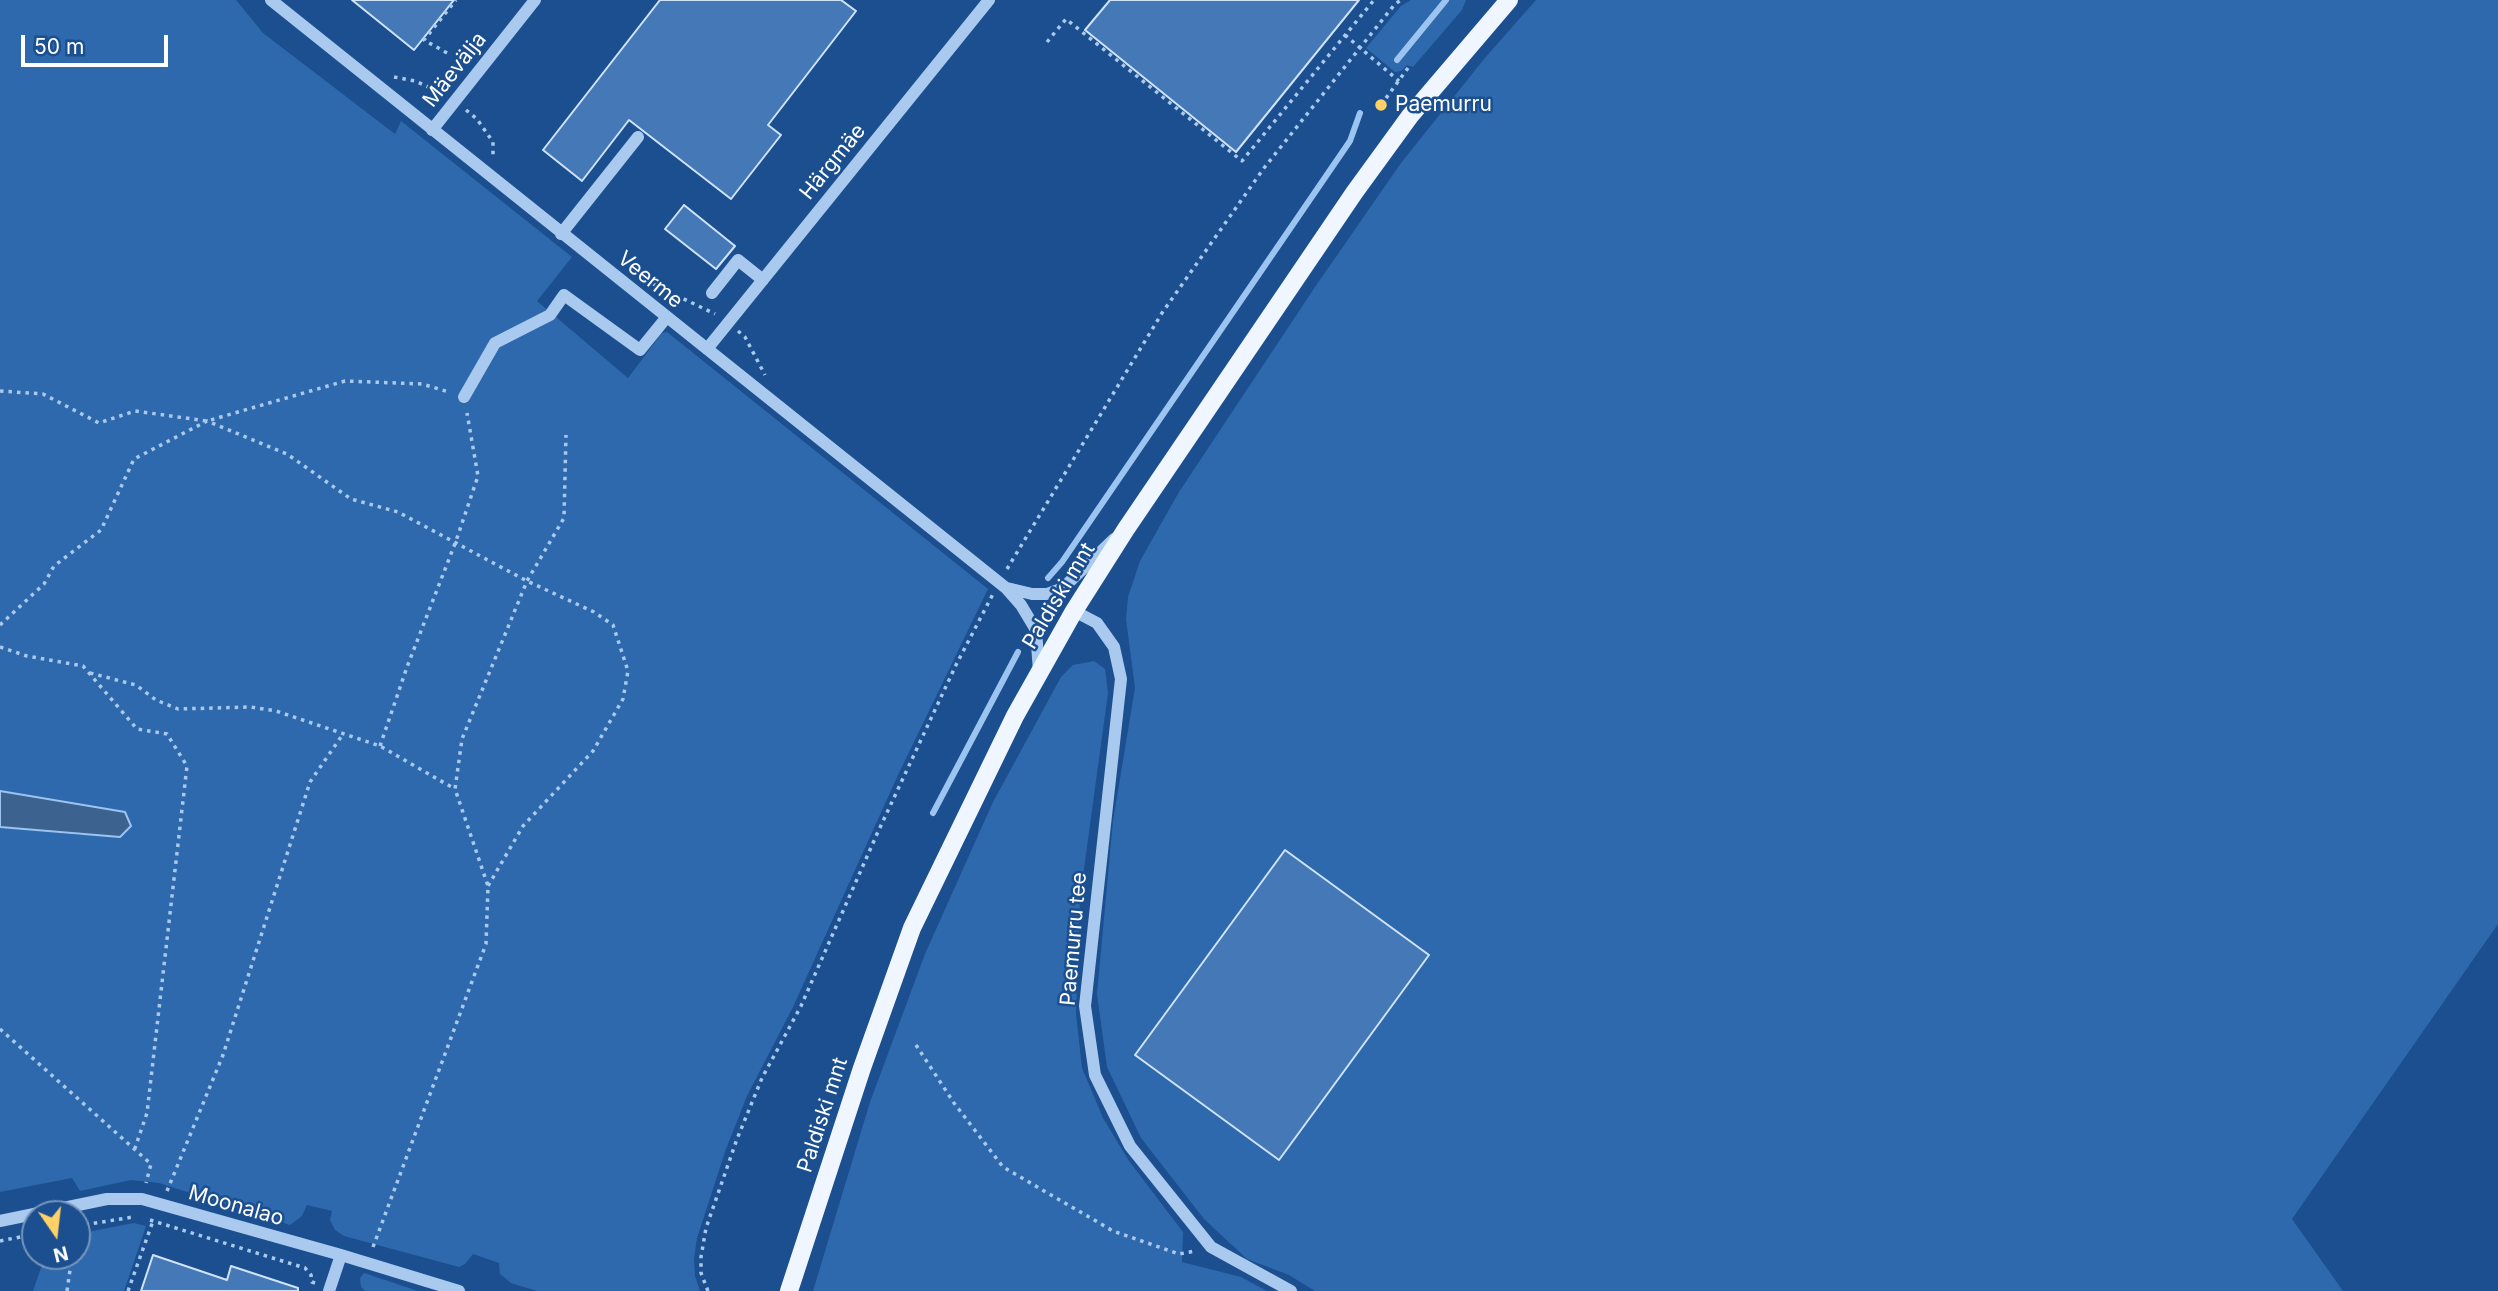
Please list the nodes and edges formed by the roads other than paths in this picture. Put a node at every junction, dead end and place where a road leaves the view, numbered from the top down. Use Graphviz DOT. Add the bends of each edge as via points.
graph roads {
  1 [pos="271,0"];
  2 [pos="535,0"];
  3 [pos="989,0"];
  4 [pos="1508,0"];
  5 [pos="432,130"];
  6 [pos="638,137"];
  7 [pos="561,234"];
  8 [pos="763,280"];
  9 [pos="712,293"];
  10 [pos="666,318"];
  11 [pos="707,349"];
  12 [pos="464,397"];
  13 [pos="1126,528"];
  14 [pos="1003,585"];
  15 [pos="1074,611"];
  16 [pos="1039,676"];
  17 [pos="0,1221"];
  18 [pos="341,1255"];
  19 [pos="330,1289"];
  20 [pos="458,1291"];
  21 [pos="789,1291"];
  22 [pos="1291,1291"];
  1 -- 5 [label="street, Veerme"];
  2 -- 5 [label="street, Mäevälja"];
  3 -- 8 [label="street, Härgmäe"];
  4 -- 13 [label="main road, Paldiski mnt" via="1410,116"];
  5 -- 7 [label="street, Veerme"];
  6 -- 7 [label="street"];
  7 -- 10 [label="street, Veerme"];
  8 -- 9 [label="street" via="738,260"];
  8 -- 11 [label="street, Härgmäe"];
  10 -- 11 [label="street, Veerme"];
  10 -- 12 [label="street" via="640,350 564,295 550,314 495,342"];
  11 -- 14 [label="street, Veerme"];
  13 -- 14 [label="street, Veerme" via="1063,588 1032,594"];
  13 -- 15 [label="main road, Paldiski mnt"];
  14 -- 16 [label="street, Veerme" via="1036,630"];
  15 -- 16 [label="main road, Paldiski mnt"];
  15 -- 22 [label="street, Paemurru tee" via="1097,623 1114,648 1121,679 1085,1006 1095,1075 1130,1146 1211,1247"];
  16 -- 21 [label="main road, Paldiski mnt" via="1014,716 912,928"];
  17 -- 18 [label="street, Moonalao" via="107,1199 142,1199"];
  18 -- 19 [label="street"];
  18 -- 20 [label="street, Moonalao"];
}
